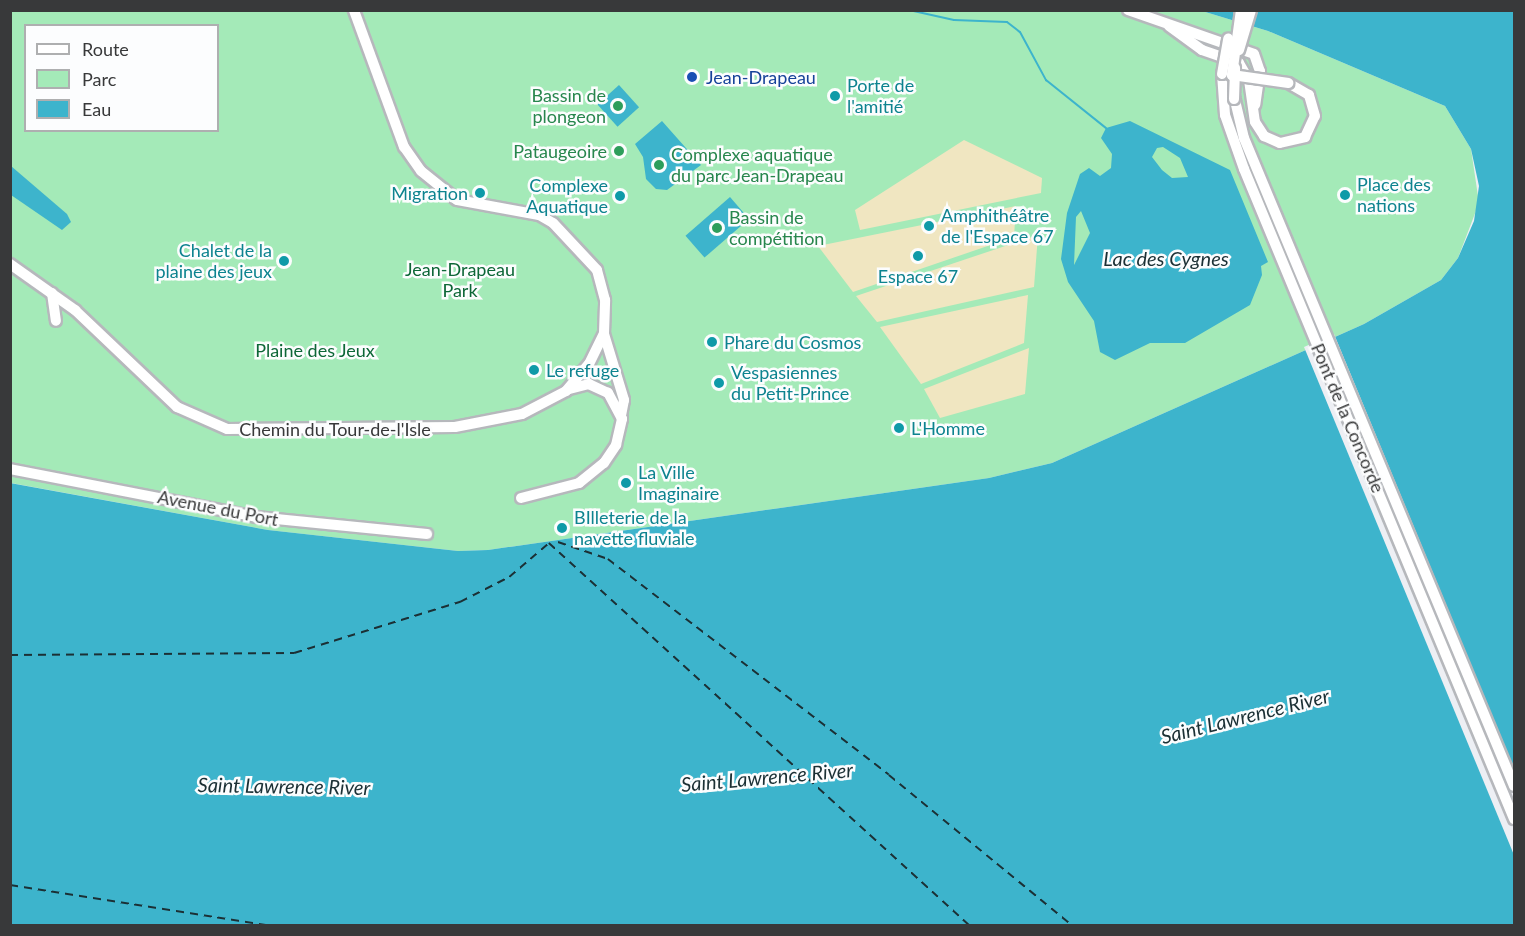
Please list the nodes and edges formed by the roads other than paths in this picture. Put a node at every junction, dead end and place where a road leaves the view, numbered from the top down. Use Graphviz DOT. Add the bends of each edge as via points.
graph roads {
  1 [pos="354,10"];
  2 [pos="1128,10"];
  3 [pos="1240,10"];
  4 [pos="1251,10"];
  5 [pos="1169,26"];
  6 [pos="1230,75"];
  7 [pos="1254,117"];
  8 [pos="10,264"];
  9 [pos="52,293"];
  10 [pos="75,310"];
  11 [pos="604,333"];
  12 [pos="566,391"];
  13 [pos="621,416"];
  14 [pos="10,469"];
  15 [pos="521,498"];
  16 [pos="427,534"];
  17 [pos="1515,786"];
  18 [pos="1515,819"];
  1 -- 11 [label="street, Chemin du Tour-de-l'Isle" via="404,147 421,171 457,200 539,215 567,234 599,278 605,300"];
  2 -- 5 [label="street"];
  3 -- 6 [label="street, Pont de la Concorde, bridge"];
  4 -- 6 [label="street, Pont de la Concorde, bridge"];
  5 -- 7 [label="street" via="1202,50 1239,63 1249,80"];
  5 -- 7 [label="street" via="1254,54 1260,71"];
  6 -- 7 [label="street, bridge" via="1288,82 1304,89 1312,102 1314,122 1305,137 1293,142 1273,141 1264,136"];
  6 -- 17 [label="street, Pont de la Concorde, bridge" via="1253,159"];
  6 -- 18 [label="street, Pont de la Concorde" via="1225,115 1244,169"];
  8 -- 9 [label="street, Chemin du Tour-de-l'Isle"];
  9 -- 10 [label="street, Chemin du Tour-de-l'Isle"];
  9 -- 10 [label="street" via="56,321"];
  10 -- 12 [label="street, Chemin du Tour-de-l'Isle" via="177,407 227,429 455,427 522,414"];
  11 -- 12 [label="street, Chemin du Tour-de-l'Isle" via="589,364"];
  11 -- 13 [label="street, Chemin du Tour-de-l'Isle" via="624,400"];
  12 -- 13 [label="street, Chemin du Tour-de-l'Isle" via="581,384 597,386 612,398"];
  13 -- 15 [label="street, Chemin du Tour-de-l'Isle" via="616,445 594,472 570,487"];
  14 -- 16 [label="street, Avenue du Port" via="256,517"];
}
